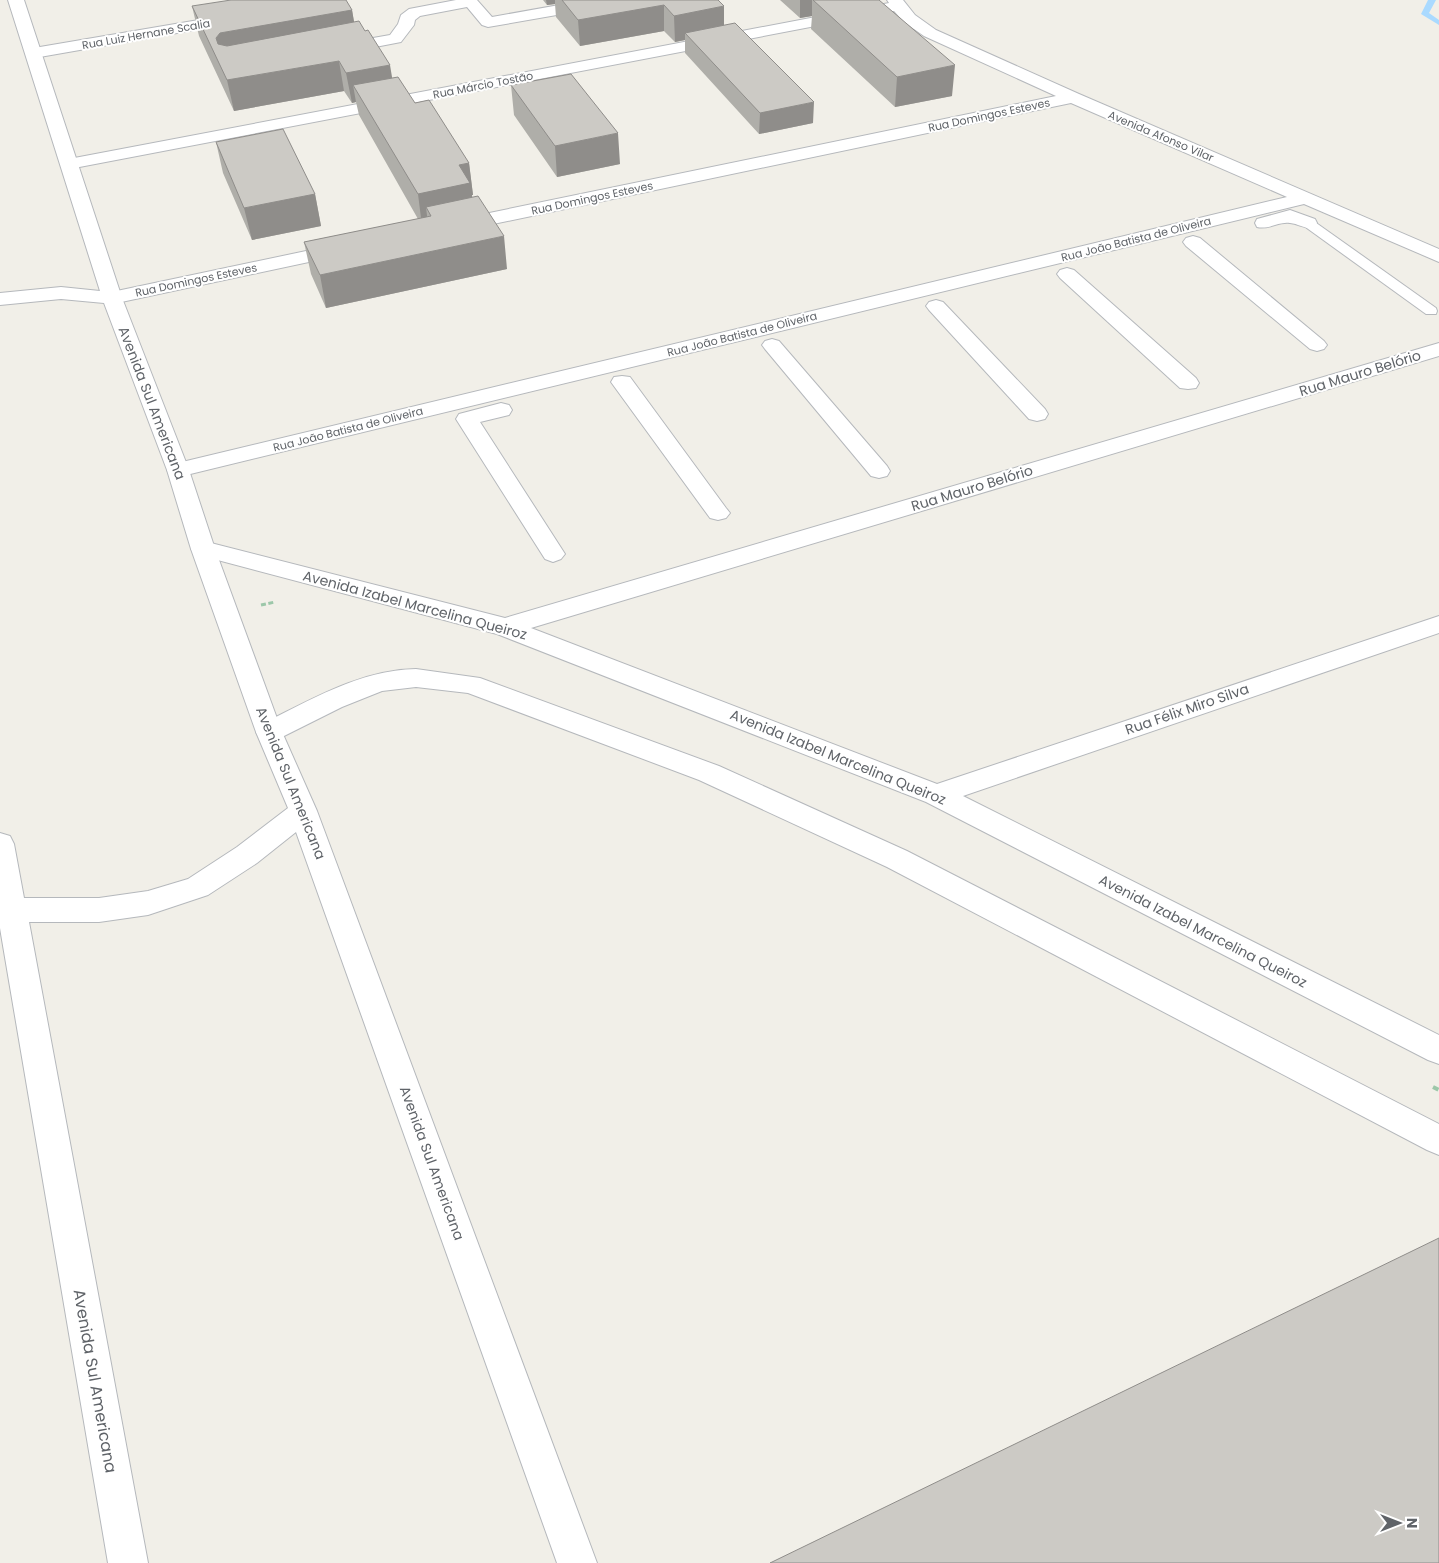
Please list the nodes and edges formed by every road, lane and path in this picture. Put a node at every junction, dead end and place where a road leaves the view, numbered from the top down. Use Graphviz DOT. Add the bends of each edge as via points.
graph roads {
  1 [pos="16,0"];
  2 [pos="614,0"];
  3 [pos="470,1"];
  4 [pos="896,3"];
  5 [pos="502,6"];
  6 [pos="249,17"];
  7 [pos="514,17"];
  8 [pos="325,52"];
  9 [pos="34,53"];
  10 [pos="1073,98"];
  11 [pos="69,164"];
  12 [pos="1307,198"];
  13 [pos="1326,207"];
  14 [pos="1299,220"];
  15 [pos="442,229"];
  16 [pos="1193,242"];
  17 [pos="364,245"];
  18 [pos="1439,256"];
  19 [pos="1067,274"];
  20 [pos="112,298"];
  21 [pos="0,299"];
  22 [pos="936,306"];
  23 [pos="1431,311"];
  24 [pos="772,345"];
  25 [pos="1317,345"];
  26 [pos="1439,349"];
  27 [pos="622,382"];
  28 [pos="1188,383"];
  29 [pos="1037,414"];
  30 [pos="178,470"];
  31 [pos="879,470"];
  32 [pos="718,512"];
  33 [pos="203,549"];
  34 [pos="553,554"];
  35 [pos="1439,624"];
  36 [pos="505,627"];
  37 [pos="269,732"];
  38 [pos="936,795"];
  39 [pos="303,811"];
  40 [pos="0,844"];
  41 [pos="11,910"];
  42 [pos="1439,1050"];
  43 [pos="1439,1140"];
  44 [pos="128,1563"];
  45 [pos="577,1563"];
  1 -- 9 [label="street, Avenida Sul Americana"];
  2 -- 7 [label="street"];
  3 -- 7 [label="street" via="488,22"];
  3 -- 8 [label="street" via="415,12 407,18 406,25 395,39"];
  4 -- 10 [label="street, Avenida Afonso Vilar" via="911,20 930,32"];
  4 -- 11 [label="street, Rua Márcio Tostão"];
  5 -- 7 [label="street"];
  6 -- 9 [label="street, Rua Luiz Hernane Scalia"];
  9 -- 11 [label="street, Avenida Sul Americana"];
  10 -- 12 [label="street, Avenida Afonso Vilar"];
  10 -- 15 [label="street, Rua Domingos Esteves"];
  11 -- 20 [label="street, Avenida Sul Americana"];
  12 -- 13 [label="street, Avenida Afonso Vilar"];
  12 -- 30 [label="street, Rua João Batista de Oliveira"];
  13 -- 14 [label="street"];
  13 -- 18 [label="street, Avenida Afonso Vilar"];
  14 -- 16 [label="street"];
  14 -- 23 [label="lane"];
  16 -- 19 [label="street"];
  16 -- 25 [label="street"];
  17 -- 20 [label="street, Rua Domingos Esteves"];
  19 -- 22 [label="street"];
  19 -- 28 [label="street"];
  20 -- 21 [label="street, Rua Domingos Esteves" via="61,293"];
  20 -- 30 [label="street, Avenida Sul Americana"];
  22 -- 24 [label="street"];
  22 -- 29 [label="street"];
  24 -- 27 [label="street"];
  24 -- 31 [label="street"];
  26 -- 36 [label="street, Rua Mauro Belório"];
  27 -- 32 [label="street"];
  27 -- 34 [label="street" via="467,419"];
  30 -- 33 [label="street, Avenida Sul Americana"];
  33 -- 36 [label="street, Avenida Izabel Marcelina Queiroz"];
  33 -- 37 [label="street, Avenida Sul Americana"];
  35 -- 38 [label="street, Rua Félix Miro Silva"];
  36 -- 38 [label="street, Avenida Izabel Marcelina Queiroz"];
  37 -- 39 [label="street, Avenida Sul Americana"];
  37 -- 43 [label="street" via="359,689 397,679 471,684 709,773 809,817 897,859"];
  38 -- 42 [label="street, Avenida Izabel Marcelina Queiroz"];
  39 -- 41 [label="street" via="247,855 198,887 148,903 99,910"];
  39 -- 45 [label="street, Avenida Sul Americana"];
  40 -- 41 [label="street, Avenida Sul Americana"];
  41 -- 44 [label="street, Avenida Sul Americana"];
}
